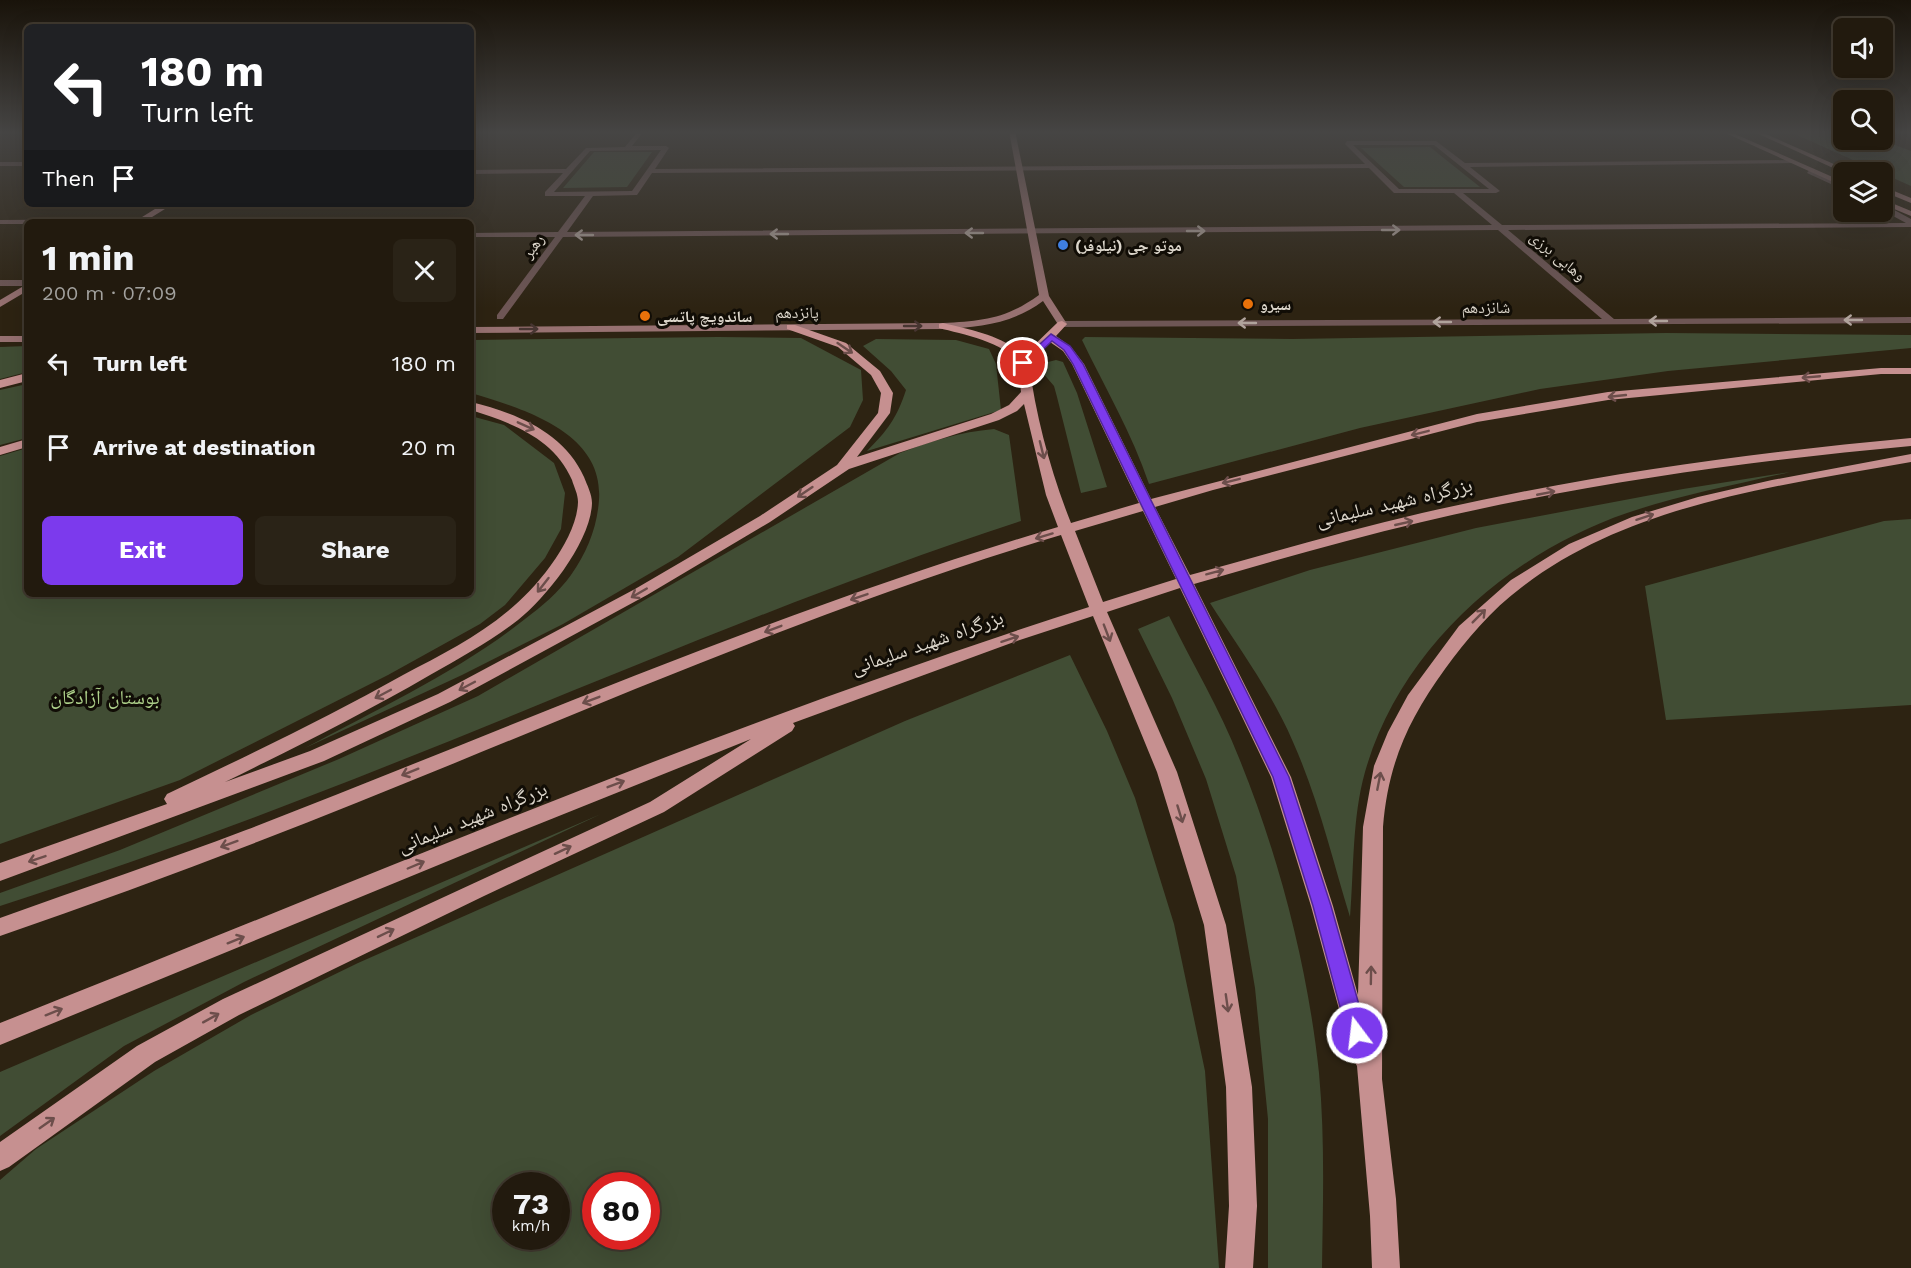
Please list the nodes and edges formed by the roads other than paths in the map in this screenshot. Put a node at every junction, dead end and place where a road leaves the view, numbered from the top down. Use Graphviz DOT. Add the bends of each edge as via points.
graph roads {
  1 [pos="551,190"];
  2 [pos="636,190"];
  3 [pos="1024,190"];
  4 [pos="1396,190"];
  5 [pos="1489,190"];
  6 [pos="1456,191"];
  7 [pos="1893,193"];
  8 [pos="591,194"];
  9 [pos="1911,201"];
  10 [pos="1893,206"];
  11 [pos="164,207"];
  12 [pos="1893,213"];
  13 [pos="1911,214"];
  14 [pos="144,219"];
  15 [pos="0,222"];
  16 [pos="24,222"];
  17 [pos="1911,224"];
  18 [pos="1502,229"];
  19 [pos="1032,232"];
  20 [pos="474,235"];
  21 [pos="561,235"];
  22 [pos="0,284"];
  23 [pos="24,285"];
  24 [pos="24,287"];
  25 [pos="1044,296"];
  26 [pos="0,304"];
  27 [pos="500,317"];
  28 [pos="1911,320"];
  29 [pos="1612,322"];
  30 [pos="944,326"];
  31 [pos="791,327"];
  32 [pos="474,330"];
  33 [pos="1056,330"];
  34 [pos="0,339"];
  35 [pos="24,339"];
  36 [pos="1023,363"];
  37 [pos="1911,369"];
  38 [pos="24,378"];
  39 [pos="0,384"];
  40 [pos="1027,393"];
  41 [pos="474,407"];
  42 [pos="1911,442"];
  43 [pos="24,444"];
  44 [pos="0,451"];
  45 [pos="1911,458"];
  46 [pos="843,466"];
  47 [pos="820,705"];
  48 [pos="78,845"];
  49 [pos="0,872"];
  50 [pos="0,927"];
  51 [pos="0,1034"];
  52 [pos="1369,1076"];
  53 [pos="0,1158"];
  54 [pos="1239,1268"];
  55 [pos="1386,1268"];
  1 -- 8 [label="street" via="548,194"];
  2 -- 8 [label="street"];
  3 -- 19 [label="main road"];
  4 -- 6 [label="street"];
  5 -- 6 [label="street"];
  6 -- 18 [label="street, وهابی برزی"];
  7 -- 9 [label="main road"];
  8 -- 21 [label="street, رهبر"];
  10 -- 13 [label="main road"];
  11 -- 14 [label="main road"];
  12 -- 17 [label="street"];
  15 -- 16 [label="street"];
  17 -- 18 [label="street"];
  19 -- 18 [label="street, one-way"];
  18 -- 29 [label="street, وهابی برزی"];
  19 -- 21 [label="street, one-way"];
  19 -- 25 [label="main road"];
  20 -- 21 [label="street"];
  21 -- 27 [label="street, رهبر"];
  22 -- 23 [label="street"];
  24 -- 26 [label="main road"];
  25 -- 30 [label="main road, پانزدهم" via="1015,317"];
  25 -- 33 [label="main road"];
  28 -- 29 [label="street, شانزدهم, one-way"];
  29 -- 33 [label="street, شانزدهم, one-way"];
  31 -- 30 [label="main road, پانزدهم, one-way"];
  30 -- 36 [label="highway" via="992,340 1009,348"];
  32 -- 31 [label="main road, پانزدهم, one-way"];
  31 -- 46 [label="highway, one-way" via="842,345 876,373 887,393 884,413"];
  33 -- 36 [label="highway"];
  33 -- 52 [label="highway" via="1078,364 1281,777"];
  34 -- 35 [label="main road"];
  36 -- 40 [label="highway"];
  37 -- 50 [label="highway, one-way" via="1608,396 1476,418 1208,486 989,552 827,608 251,836"];
  38 -- 39 [label="highway"];
  40 -- 46 [label="highway" via="1013,408 995,417"];
  40 -- 54 [label="highway, one-way" via="1053,495 1167,772 1215,925 1239,1087 1243,1206"];
  41 -- 48 [label="highway, one-way" via="538,432 564,452 578,477 585,502 578,528 564,557 541,589 482,638 388,691"];
  47 -- 42 [label="highway, بزرگراه شهید سلیمانی, one-way" via="1205,575 1356,534 1696,464"];
  43 -- 44 [label="highway"];
  52 -- 45 [label="highway, one-way" via="1371,844 1378,781 1400,723 1432,670 1458,637 1496,599 1524,578 1608,530 1723,495"];
  46 -- 48 [label="highway, one-way" via="765,519 641,592 444,698 317,756"];
  51 -- 47 [label="highway, بزرگراه شهید سلیمانی, one-way" via="516,823"];
  53 -- 47 [label="highway, one-way" via="146,1054 231,1007 657,807"];
  48 -- 49 [label="highway, one-way"];
  52 -- 55 [label="highway" via="1386,1228"];
}
